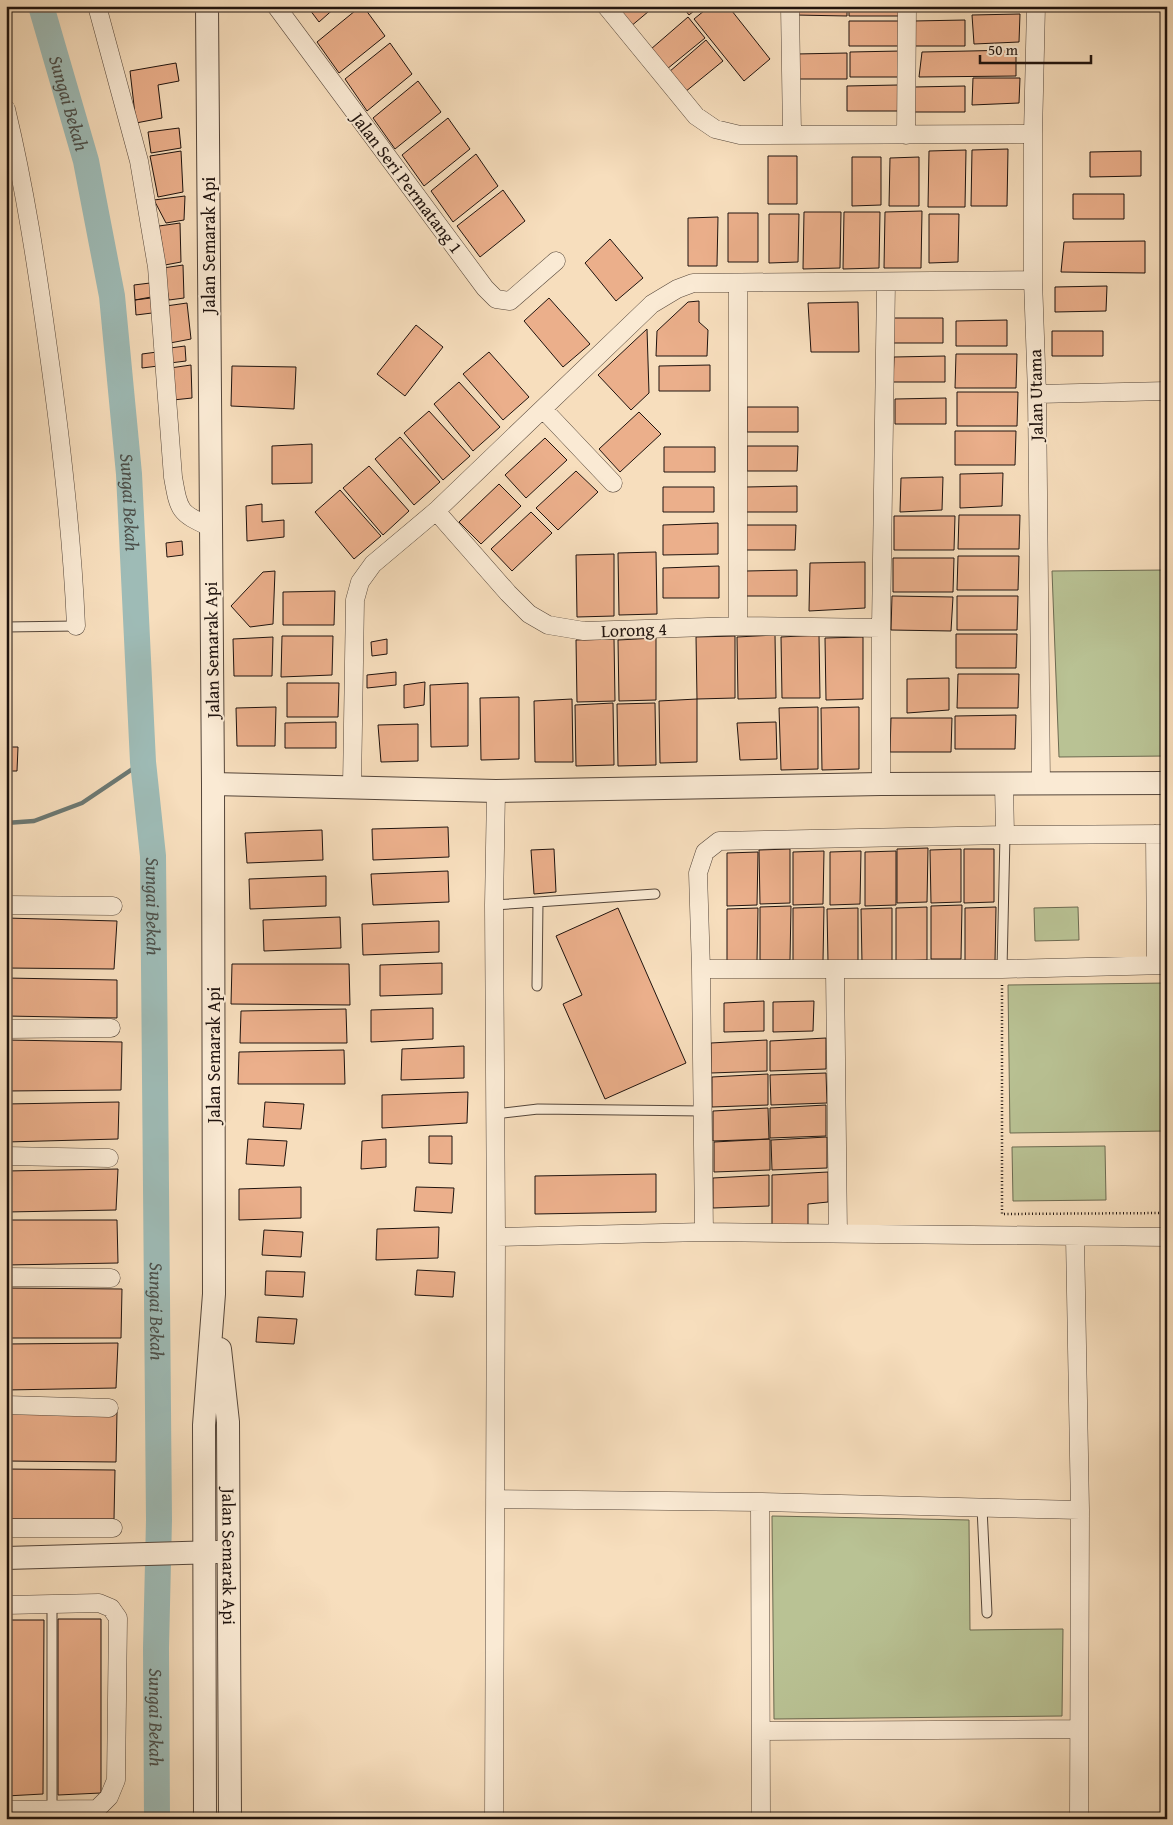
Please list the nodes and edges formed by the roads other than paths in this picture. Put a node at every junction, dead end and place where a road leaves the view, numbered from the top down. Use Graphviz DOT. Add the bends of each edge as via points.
graph roads {
  1 [pos="97,6"];
  2 [pos="207,6"];
  3 [pos="276,6"];
  4 [pos="606,6"];
  5 [pos="790,6"];
  6 [pos="907,6"];
  7 [pos="1036,6"];
  8 [pos="6,109"];
  9 [pos="792,134"];
  10 [pos="1033,134"];
  11 [pos="906,135"];
  12 [pos="556,261"];
  13 [pos="1033,280"];
  14 [pos="886,282"];
  15 [pos="738,284"];
  16 [pos="1167,390"];
  17 [pos="1037,394"];
  18 [pos="543,409"];
  19 [pos="613,483"];
  20 [pos="436,511"];
  21 [pos="210,527"];
  22 [pos="76,626"];
  23 [pos="738,626"];
  24 [pos="6,627"];
  25 [pos="881,628"];
  26 [pos="213,784"];
  27 [pos="881,784"];
  28 [pos="1004,784"];
  29 [pos="1041,784"];
  30 [pos="1167,784"];
  31 [pos="352,786"];
  32 [pos="496,791"];
  33 [pos="1161,834"];
  34 [pos="1004,835"];
  35 [pos="655,894"];
  36 [pos="538,902"];
  37 [pos="6,905"];
  38 [pos="494,905"];
  39 [pos="113,906"];
  40 [pos="1162,965"];
  41 [pos="702,969"];
  42 [pos="1002,969"];
  43 [pos="835,970"];
  44 [pos="537,986"];
  45 [pos="112,1028"];
  46 [pos="6,1029"];
  47 [pos="703,1111"];
  48 [pos="495,1114"];
  49 [pos="6,1156"];
  50 [pos="109,1158"];
  51 [pos="704,1232"];
  52 [pos="838,1234"];
  53 [pos="1075,1237"];
  54 [pos="1167,1237"];
  55 [pos="496,1238"];
  56 [pos="6,1277"];
  57 [pos="111,1278"];
  58 [pos="214,1294"];
  59 [pos="6,1405"];
  60 [pos="109,1408"];
  61 [pos="496,1499"];
  62 [pos="760,1502"];
  63 [pos="982,1508"];
  64 [pos="1080,1510"];
  65 [pos="6,1528"];
  66 [pos="112,1528"];
  67 [pos="228,1551"];
  68 [pos="194,1553"];
  69 [pos="6,1558"];
  70 [pos="52,1604"];
  71 [pos="6,1605"];
  72 [pos="987,1614"];
  73 [pos="1079,1729"];
  74 [pos="761,1732"];
  75 [pos="6,1810"];
  76 [pos="52,1810"];
  77 [pos="205,1819"];
  78 [pos="230,1819"];
  79 [pos="494,1819"];
  80 [pos="761,1819"];
  81 [pos="1079,1819"];
  1 -- 21 [label="street" via="139,161 155,258 177,501 186,516"];
  2 -- 21 [label="street, Jalan Semarak Api"];
  3 -- 12 [label="street, Jalan Seri Permatang 1" via="496,299 510,301"];
  4 -- 9 [label="street" via="696,116 715,129 740,135"];
  5 -- 9 [label="street"];
  6 -- 11 [label="street"];
  7 -- 10 [label="street, Jalan Utama"];
  8 -- 22 [label="street" via="36,255 61,438 73,552"];
  9 -- 11 [label="street"];
  10 -- 11 [label="street"];
  10 -- 13 [label="street, Jalan Utama"];
  13 -- 14 [label="street"];
  13 -- 17 [label="street, Jalan Utama"];
  14 -- 15 [label="street"];
  14 -- 25 [label="street"];
  15 -- 18 [label="street" via="693,283 666,295 652,304"];
  15 -- 23 [label="street"];
  16 -- 17 [label="street"];
  17 -- 29 [label="street, Jalan Utama"];
  18 -- 19 [label="street"];
  18 -- 20 [label="street"];
  20 -- 23 [label="street, Lorong 4" via="508,593 529,614 548,625 584,631"];
  20 -- 31 [label="street" via="373,564 360,582 355,600"];
  21 -- 26 [label="street, Jalan Semarak Api"];
  22 -- 24 [label="lane"];
  23 -- 25 [label="street, Lorong 4"];
  25 -- 27 [label="street"];
  26 -- 31 [label="street"];
  26 -- 58 [label="street, Jalan Semarak Api"];
  27 -- 28 [label="street"];
  27 -- 32 [label="street"];
  28 -- 29 [label="street"];
  28 -- 34 [label="street"];
  29 -- 30 [label="street"];
  31 -- 32 [label="street"];
  32 -- 38 [label="street"];
  33 -- 34 [label="street"];
  33 -- 40 [label="street"];
  34 -- 41 [label="street" via="719,841 705,852 698,873"];
  34 -- 42 [label="lane"];
  35 -- 36 [label="lane"];
  36 -- 38 [label="lane"];
  36 -- 44 [label="lane"];
  37 -- 39 [label="street"];
  38 -- 48 [label="street"];
  40 -- 42 [label="street"];
  41 -- 43 [label="street"];
  41 -- 47 [label="street"];
  42 -- 43 [label="street"];
  43 -- 52 [label="street"];
  45 -- 46 [label="street"];
  47 -- 48 [label="lane" via="538,1109"];
  47 -- 51 [label="street"];
  48 -- 55 [label="street"];
  49 -- 50 [label="street"];
  51 -- 52 [label="street"];
  51 -- 55 [label="street"];
  52 -- 53 [label="street"];
  53 -- 54 [label="street"];
  53 -- 64 [label="street"];
  55 -- 61 [label="street"];
  56 -- 57 [label="street"];
  58 -- 67 [label="street, Jalan Semarak Api" via="228,1422"];
  58 -- 68 [label="street, Jalan Semarak Api"];
  59 -- 60 [label="street"];
  61 -- 62 [label="street"];
  61 -- 79 [label="street"];
  62 -- 63 [label="street"];
  62 -- 74 [label="street"];
  63 -- 64 [label="street"];
  63 -- 72 [label="lane"];
  64 -- 73 [label="street"];
  65 -- 66 [label="street"];
  67 -- 68 [label="street"];
  67 -- 78 [label="street, Jalan Semarak Api"];
  68 -- 69 [label="street"];
  68 -- 77 [label="street, Jalan Semarak Api"];
  70 -- 71 [label="street"];
  70 -- 76 [label="lane"];
  70 -- 76 [label="street" via="99,1603 111,1608 118,1618 116,1780 109,1797 97,1809"];
  73 -- 74 [label="street"];
  73 -- 81 [label="street"];
  74 -- 80 [label="street"];
  75 -- 76 [label="street"];
}
